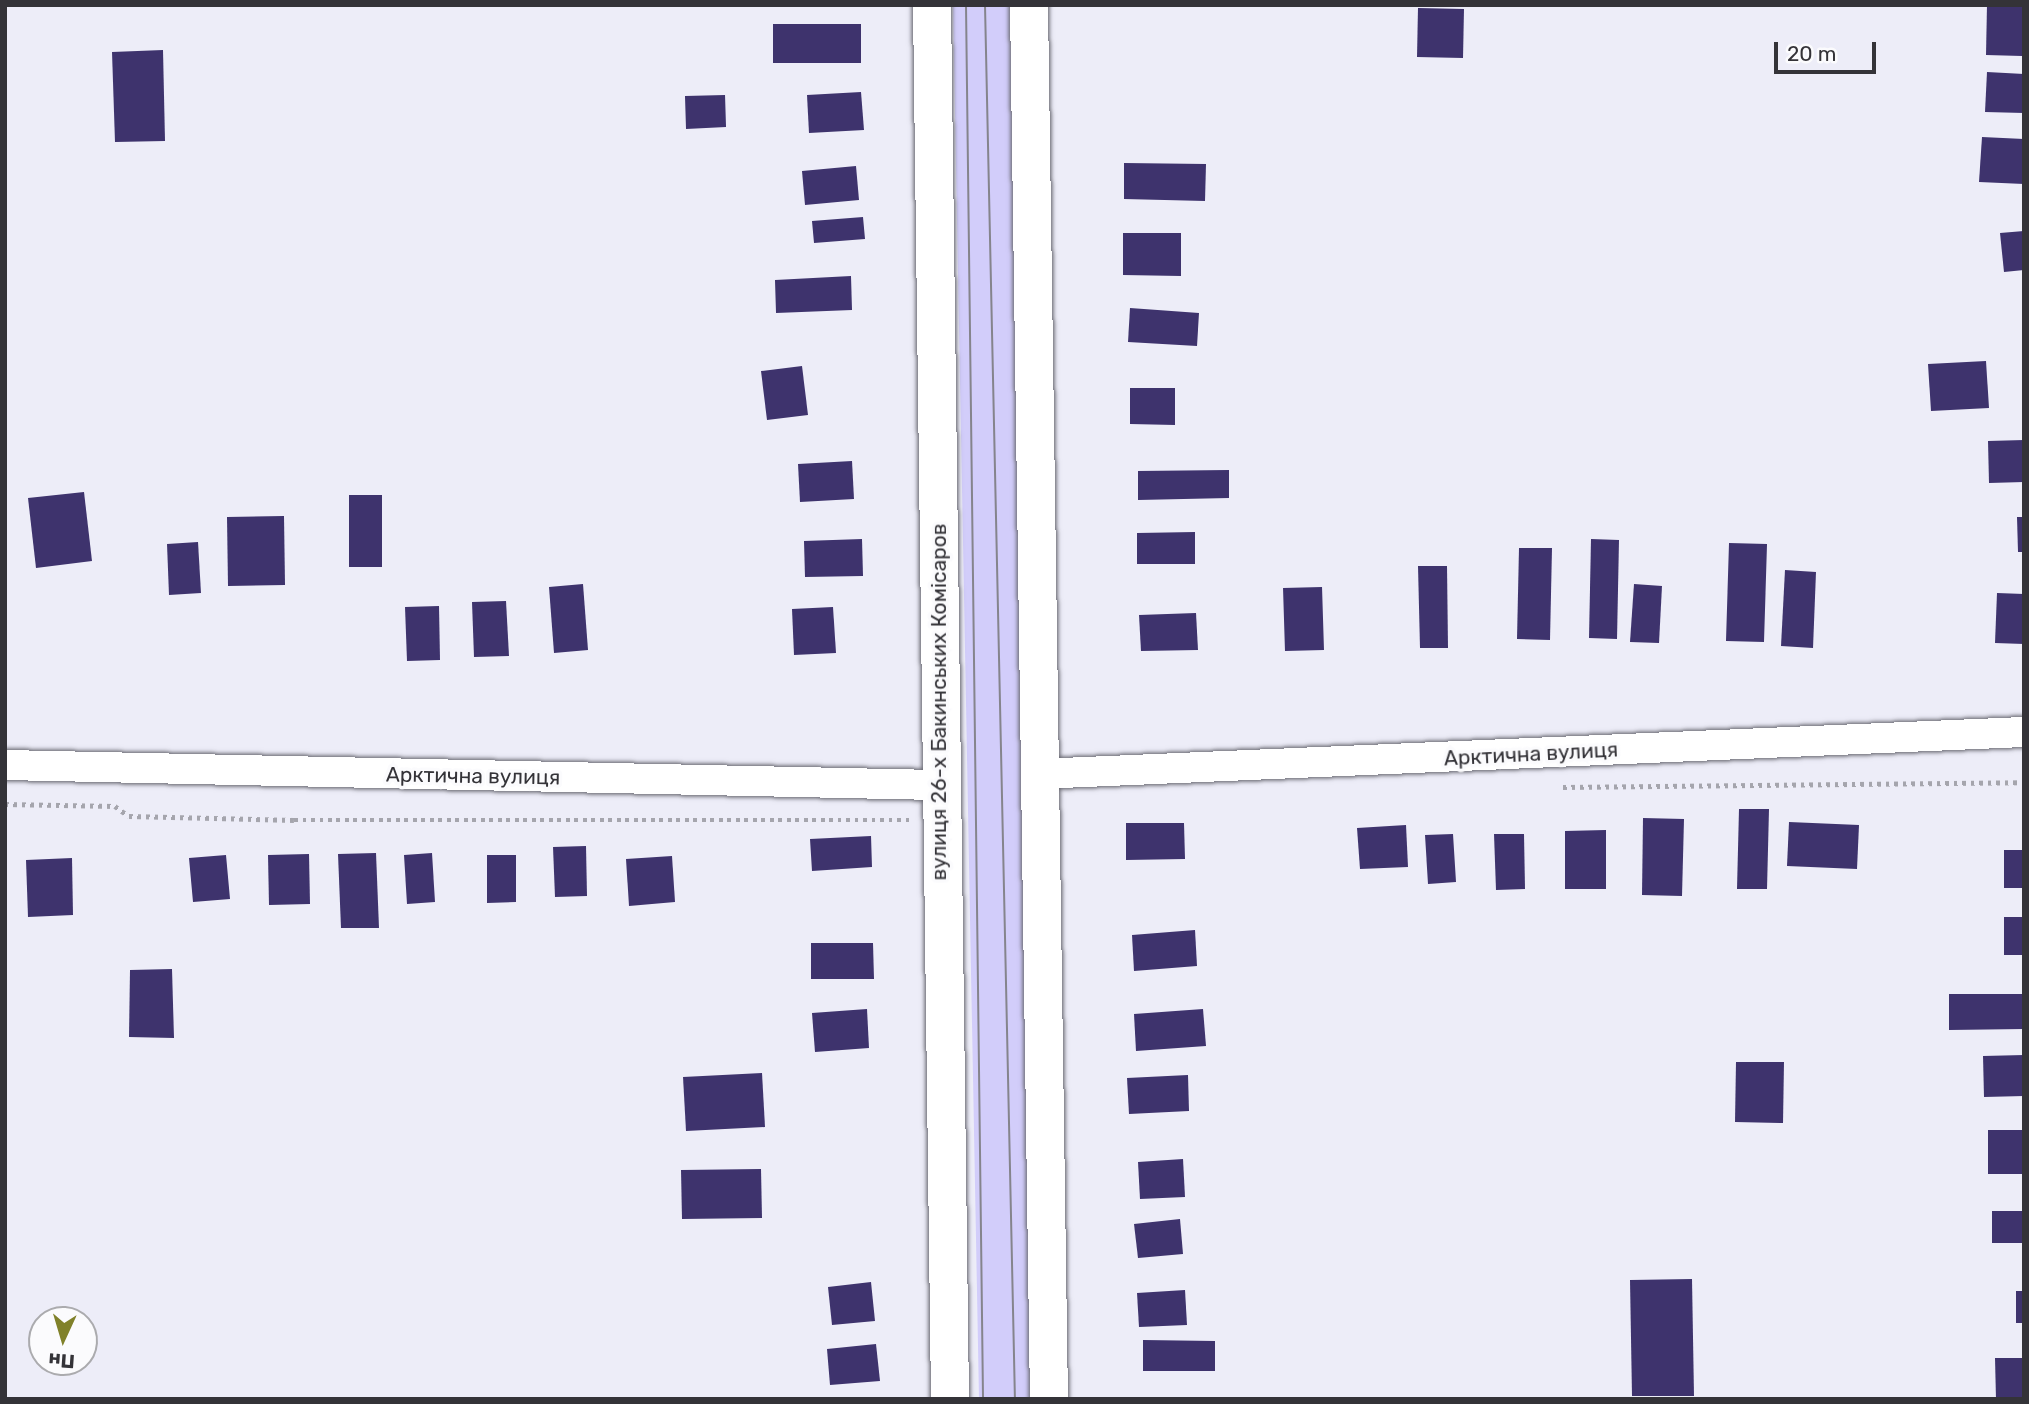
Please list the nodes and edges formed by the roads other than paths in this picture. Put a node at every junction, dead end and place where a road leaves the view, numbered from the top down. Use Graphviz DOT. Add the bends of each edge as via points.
graph roads {
  1 [pos="932,5"];
  2 [pos="1029,5"];
  3 [pos="2024,732"];
  4 [pos="5,765"];
  5 [pos="1038,774"];
  6 [pos="940,785"];
  7 [pos="950,1399"];
  8 [pos="1049,1399"];
  1 -- 6 [label="street, вулиця 26-х Бакинських Комісаров"];
  2 -- 5 [label="street"];
  3 -- 5 [label="street, Арктична вулиця"];
  4 -- 6 [label="street, Арктична вулиця"];
  5 -- 8 [label="street"];
  6 -- 7 [label="street, вулиця 26-х Бакинських Комісаров"];
}
